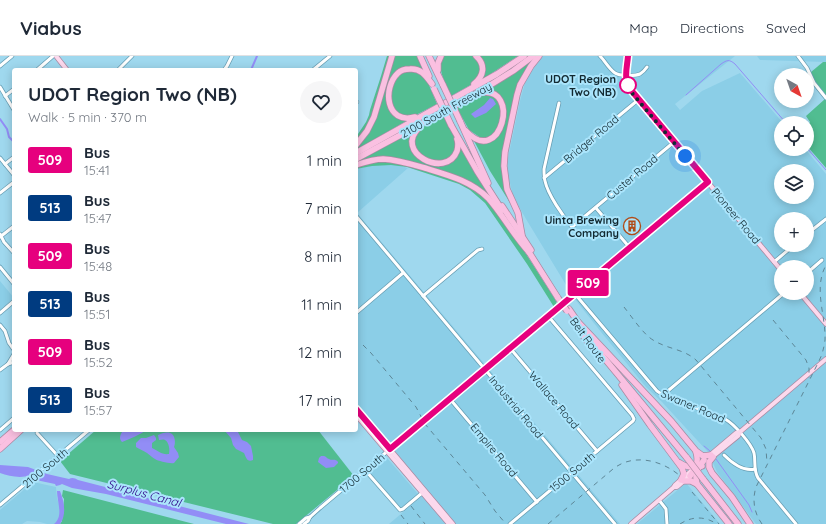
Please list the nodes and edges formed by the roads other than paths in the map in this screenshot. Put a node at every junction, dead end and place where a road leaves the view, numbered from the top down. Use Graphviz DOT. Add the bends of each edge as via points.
graph roads {
  1 [pos="12,56"];
  2 [pos="54,56"];
  3 [pos="132,56"];
  4 [pos="232,56"];
  5 [pos="330,56"];
  6 [pos="392,56"];
  7 [pos="420,56"];
  8 [pos="430,56"];
  9 [pos="441,56"];
  10 [pos="476,56"];
  11 [pos="524,56"];
  12 [pos="533,56"];
  13 [pos="539,56"];
  14 [pos="600,56"];
  15 [pos="628,56"];
  16 [pos="798,56"];
  17 [pos="0,66"];
  18 [pos="647,67"];
  19 [pos="39,68"];
  20 [pos="65,68"];
  21 [pos="120,68"];
  22 [pos="226,68"];
  23 [pos="315,68"];
  24 [pos="626,75"];
  25 [pos="442,82"];
  26 [pos="0,87"];
  27 [pos="433,87"];
  28 [pos="471,88"];
  29 [pos="12,91"];
  30 [pos="6,96"];
  31 [pos="471,97"];
  32 [pos="826,98"];
  33 [pos="638,100"];
  34 [pos="559,103"];
  35 [pos="12,106"];
  36 [pos="446,111"];
  37 [pos="423,115"];
  38 [pos="452,126"];
  39 [pos="464,128"];
  40 [pos="358,142"];
  41 [pos="674,142"];
  42 [pos="358,152"];
  43 [pos="0,158"];
  44 [pos="358,158"];
  45 [pos="12,159"];
  46 [pos="5,164"];
  47 [pos="358,164"];
  48 [pos="12,173"];
  49 [pos="544,178"];
  50 [pos="708,182"];
  51 [pos="12,184"];
  52 [pos="0,193"];
  53 [pos="596,208"];
  54 [pos="358,218"];
  55 [pos="826,218"];
  56 [pos="12,227"];
  57 [pos="814,228"];
  58 [pos="0,236"];
  59 [pos="524,239"];
  60 [pos="630,248"];
  61 [pos="482,249"];
  62 [pos="12,251"];
  63 [pos="529,252"];
  64 [pos="786,252"];
  65 [pos="776,260"];
  66 [pos="822,260"];
  67 [pos="774,262"];
  68 [pos="0,267"];
  69 [pos="814,267"];
  70 [pos="403,273"];
  71 [pos="12,282"];
  72 [pos="575,294"];
  73 [pos="423,296"];
  74 [pos="560,297"];
  75 [pos="776,300"];
  76 [pos="806,300"];
  77 [pos="12,303"];
  78 [pos="358,309"];
  79 [pos="568,310"];
  80 [pos="0,313"];
  81 [pos="548,316"];
  82 [pos="578,322"];
  83 [pos="826,324"];
  84 [pos="0,325"];
  85 [pos="12,347"];
  86 [pos="510,348"];
  87 [pos="12,357"];
  88 [pos="826,359"];
  89 [pos="12,363"];
  90 [pos="8,364"];
  91 [pos="0,370"];
  92 [pos="485,370"];
  93 [pos="621,384"];
  94 [pos="663,395"];
  95 [pos="450,399"];
  96 [pos="358,412"];
  97 [pos="358,417"];
  98 [pos="12,420"];
  99 [pos="0,430"];
  100 [pos="12,432"];
  101 [pos="19,432"];
  102 [pos="87,432"];
  103 [pos="740,432"];
  104 [pos="38,433"];
  105 [pos="2,440"];
  106 [pos="0,449"];
  107 [pos="389,451"];
  108 [pos="597,451"];
  109 [pos="696,451"];
  110 [pos="672,454"];
  111 [pos="724,455"];
  112 [pos="58,456"];
  113 [pos="712,456"];
  114 [pos="686,459"];
  115 [pos="697,468"];
  116 [pos="365,470"];
  117 [pos="755,470"];
  118 [pos="571,473"];
  119 [pos="712,473"];
  120 [pos="682,481"];
  121 [pos="700,481"];
  122 [pos="422,493"];
  123 [pos="659,500"];
  124 [pos="537,502"];
  125 [pos="0,505"];
  126 [pos="310,517"];
  127 [pos="299,524"];
  128 [pos="304,524"];
  129 [pos="448,524"];
  130 [pos="453,524"];
  131 [pos="510,524"];
  132 [pos="615,524"];
  133 [pos="631,524"];
  134 [pos="667,524"];
  135 [pos="729,524"];
  136 [pos="734,524"];
  137 [pos="738,524"];
  138 [pos="750,524"];
  139 [pos="796,524"];
  1 -- 17 [label="street"];
  2 -- 19 [label="street"];
  2 -- 20 [label="main road"];
  3 -- 21 [label="street"];
  4 -- 22 [label="street"];
  5 -- 23 [label="street"];
  6 -- 40 [label="highway" via="374,117"];
  7 -- 27 [label="highway, Belt Route"];
  8 -- 25 [label="highway, Belt Route"];
  9 -- 25 [label="highway" via="437,66"];
  10 -- 28 [label="highway" via="483,69"];
  11 -- 28 [label="highway, 2100 South Freeway"];
  12 -- 31 [label="highway, 2100 South Freeway"];
  13 -- 59 [label="highway" via="520,85 505,152 507,189 518,213"];
  14 -- 24 [label="street" via="615,74"];
  15 -- 24 [label="main road"];
  16 -- 32 [label="street"];
  18 -- 24 [label="street" via="638,75"];
  24 -- 33 [label="main road, Pioneer Road" via="629,87"];
  25 -- 39 [label="highway, Belt Route, bridge"];
  26 -- 30 [label="street"];
  27 -- 37 [label="highway" via="422,72 405,69 398,73 390,88 392,112 404,119"];
  27 -- 38 [label="highway, Belt Route, bridge"];
  28 -- 37 [label="highway, 2100 South Freeway"];
  29 -- 30 [label="street"];
  30 -- 35 [label="street"];
  31 -- 36 [label="highway, 2100 South Freeway"];
  31 -- 39 [label="highway" via="481,93 496,95 503,103 502,124 496,135 479,141"];
  33 -- 41 [label="main road, Pioneer Road"];
  33 -- 49 [label="street, Bridger Road"];
  34 -- 49 [label="street"];
  36 -- 38 [label="highway" via="415,131 412,146 419,156 427,161 445,162 456,154 458,147"];
  36 -- 44 [label="highway, 2100 South Freeway"];
  37 -- 42 [label="highway, 2100 South Freeway"];
  38 -- 63 [label="highway, Belt Route" via="477,171"];
  39 -- 59 [label="highway, Belt Route" via="486,180"];
  41 -- 50 [label="main road, Pioneer Road"];
  41 -- 53 [label="street, Custer Road"];
  43 -- 46 [label="street"];
  45 -- 46 [label="street"];
  46 -- 48 [label="street"];
  47 -- 63 [label="highway" via="383,159 402,161 466,182 488,198"];
  49 -- 53 [label="street, Custer Road" via="558,207 572,227"];
  50 -- 60 [label="street, 1700 South"];
  50 -- 67 [label="main road, Pioneer Road"];
  51 -- 52 [label="street"];
  53 -- 60 [label="street"];
  54 -- 70 [label="street, Industrial Road"];
  55 -- 57 [label="street"];
  56 -- 58 [label="street"];
  58 -- 62 [label="street"];
  59 -- 74 [label="highway, Belt Route"];
  60 -- 72 [label="street, 1700 South"];
  61 -- 73 [label="street"];
  63 -- 74 [label="highway, Belt Route"];
  64 -- 65 [label="street"];
  66 -- 69 [label="street"];
  68 -- 71 [label="street"];
  70 -- 73 [label="street, Industrial Road"];
  70 -- 78 [label="street"];
  72 -- 81 [label="street, 1700 South"];
  72 -- 94 [label="street, Swaner Road" via="655,389"];
  73 -- 92 [label="street, Industrial Road"];
  74 -- 79 [label="highway, Belt Route, bridge"];
  75 -- 94 [label="street"];
  76 -- 83 [label="main road"];
  77 -- 80 [label="street"];
  79 -- 82 [label="highway, Belt Route"];
  79 -- 93 [label="highway, Belt Route" via="591,346"];
  81 -- 86 [label="street, 1700 South"];
  81 -- 108 [label="street, 1500 South" via="634,419"];
  82 -- 109 [label="highway"];
  82 -- 114 [label="highway, Belt Route"];
  84 -- 85 [label="street"];
  86 -- 92 [label="street, 1700 South"];
  86 -- 108 [label="street, Wallace Road"];
  87 -- 90 [label="street"];
  88 -- 103 [label="main road"];
  89 -- 90 [label="street"];
  90 -- 91 [label="street"];
  92 -- 95 [label="street, 1700 South"];
  92 -- 118 [label="street, Industrial Road"];
  93 -- 110 [label="highway"];
  93 -- 114 [label="highway, Belt Route"];
  94 -- 103 [label="street, Swaner Road" via="725,419"];
  95 -- 107 [label="street, 1700 South"];
  95 -- 124 [label="street, Empire Road"];
  96 -- 107 [label="main road"];
  97 -- 107 [label="main road"];
  98 -- 99 [label="street"];
  100 -- 105 [label="highway"];
  101 -- 106 [label="highway"];
  102 -- 112 [label="street, 2100 South"];
  103 -- 113 [label="main road"];
  103 -- 117 [label="street, Swaner Road" via="752,448"];
  104 -- 112 [label="street"];
  107 -- 116 [label="street, 1700 South"];
  107 -- 122 [label="main road"];
  107 -- 130 [label="main road"];
  108 -- 118 [label="street, 1500 South"];
  109 -- 113 [label="highway" via="703,456"];
  109 -- 115 [label="highway"];
  110 -- 115 [label="highway" via="684,465"];
  110 -- 120 [label="highway" via="684,471"];
  111 -- 117 [label="street" via="737,466"];
  112 -- 125 [label="street, 2100 South"];
  113 -- 115 [label="main road"];
  113 -- 119 [label="highway" via="709,464"];
  114 -- 121 [label="highway, Belt Route, bridge"];
  115 -- 119 [label="highway"];
  115 -- 120 [label="main road"];
  115 -- 121 [label="highway" via="695,476"];
  116 -- 122 [label="street" via="400,510"];
  116 -- 126 [label="street, 1700 South"];
  117 -- 139 [label="street, Swaner Road" via="759,480"];
  118 -- 124 [label="street, 1500 South"];
  118 -- 132 [label="street, Industrial Road"];
  119 -- 138 [label="highway"];
  120 -- 121 [label="highway"];
  120 -- 123 [label="main road"];
  121 -- 135 [label="highway"];
  121 -- 136 [label="highway, Belt Route"];
  121 -- 137 [label="highway, Belt Route"];
  122 -- 129 [label="main road"];
  123 -- 133 [label="main road"];
  123 -- 134 [label="street" via="666,509"];
  124 -- 131 [label="street, 1500 South"];
  126 -- 127 [label="street, 1700 South"];
  126 -- 128 [label="street, 1700 South"];
}
